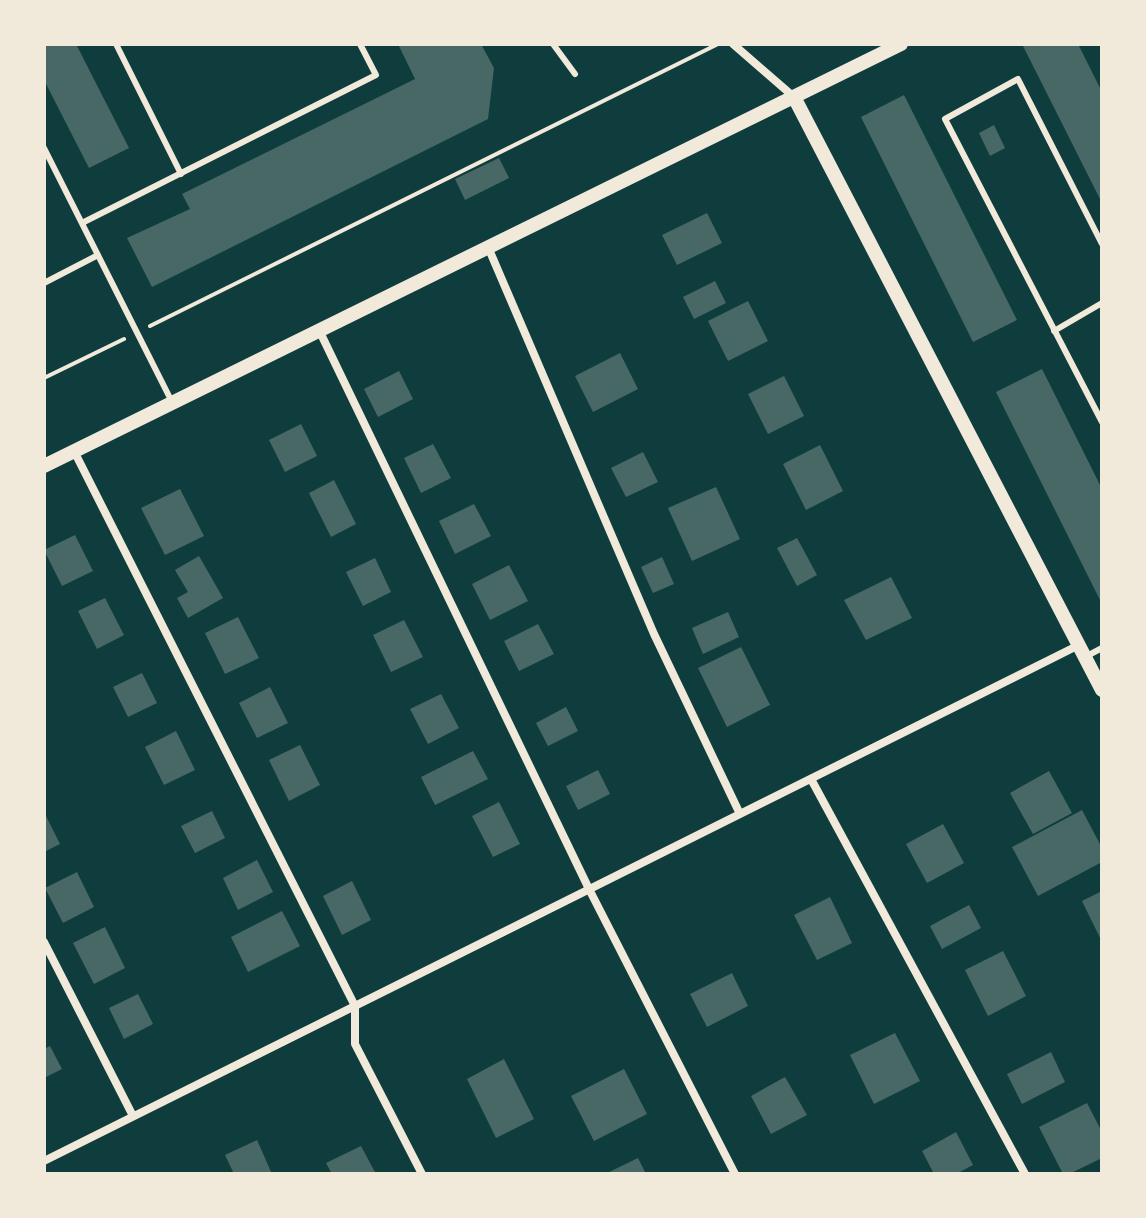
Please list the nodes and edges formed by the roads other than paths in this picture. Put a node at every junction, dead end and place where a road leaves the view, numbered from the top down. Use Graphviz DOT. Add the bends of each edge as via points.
graph roads {
  1 [pos="116,44"];
  2 [pos="360,44"];
  3 [pos="553,44"];
  4 [pos="733,44"];
  5 [pos="901,44"];
  6 [pos="575,74"];
  7 [pos="794,97"];
  8 [pos="44,148"];
  9 [pos="181,174"];
  10 [pos="82,223"];
  11 [pos="1102,244"];
  12 [pos="488,246"];
  13 [pos="98,255"];
  14 [pos="44,283"];
  15 [pos="1102,303"];
  16 [pos="319,330"];
  17 [pos="1054,331"];
  18 [pos="172,403"];
  19 [pos="1102,422"];
  20 [pos="74,451"];
  21 [pos="44,466"];
  22 [pos="1102,648"];
  23 [pos="1082,651"];
  24 [pos="1102,690"];
  25 [pos="811,779"];
  26 [pos="740,814"];
  27 [pos="589,889"];
  28 [pos="44,942"];
  29 [pos="355,1006"];
  30 [pos="133,1116"];
  31 [pos="44,1161"];
  32 [pos="422,1174"];
  33 [pos="735,1174"];
  34 [pos="1025,1174"];
  1 -- 9 [label="lane"];
  2 -- 9 [label="lane" via="376,75"];
  3 -- 6 [label="lane"];
  4 -- 7 [label="street"];
  5 -- 7 [label="street"];
  7 -- 12 [label="street"];
  7 -- 23 [label="street"];
  8 -- 10 [label="lane"];
  9 -- 10 [label="lane"];
  10 -- 13 [label="lane"];
  11 -- 17 [label="lane" via="1018,79 945,119"];
  12 -- 16 [label="street"];
  12 -- 26 [label="street" via="654,634"];
  13 -- 14 [label="lane"];
  13 -- 18 [label="lane"];
  15 -- 17 [label="lane"];
  16 -- 18 [label="street"];
  16 -- 27 [label="street"];
  17 -- 19 [label="lane"];
  18 -- 20 [label="street"];
  20 -- 21 [label="street"];
  20 -- 29 [label="street"];
  22 -- 23 [label="lane"];
  23 -- 24 [label="street"];
  23 -- 25 [label="street"];
  25 -- 26 [label="street"];
  25 -- 34 [label="street"];
  26 -- 27 [label="street"];
  27 -- 29 [label="street"];
  27 -- 33 [label="street"];
  28 -- 30 [label="street"];
  29 -- 30 [label="street"];
  29 -- 32 [label="street" via="355,1044"];
  30 -- 31 [label="street"];
}
